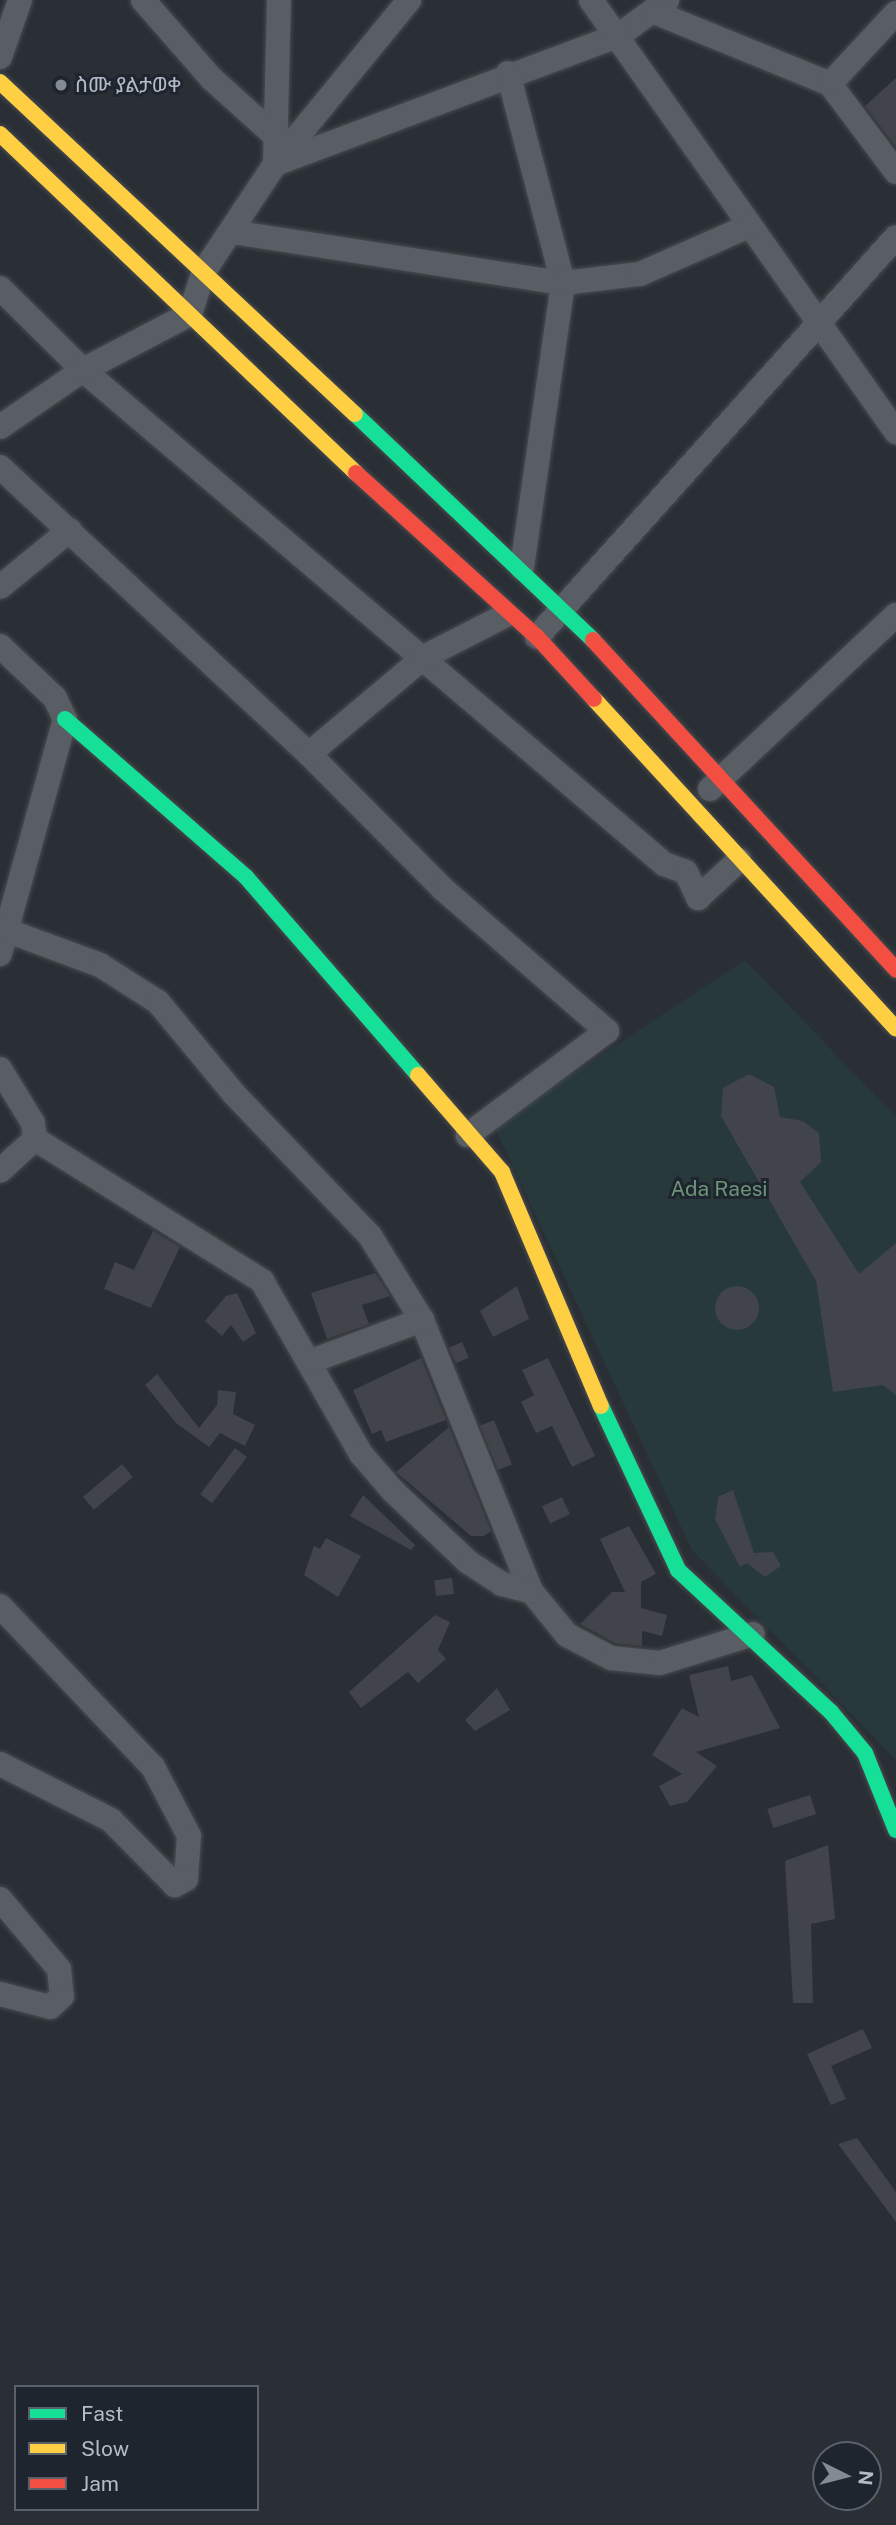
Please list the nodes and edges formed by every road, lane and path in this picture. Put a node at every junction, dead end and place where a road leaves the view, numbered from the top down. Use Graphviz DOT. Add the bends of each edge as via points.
graph roads {
  1 [pos="20,0"];
  2 [pos="143,0"];
  3 [pos="279,0"];
  4 [pos="409,0"];
  5 [pos="591,0"];
  6 [pos="661,6"];
  7 [pos="896,13"];
  8 [pos="618,36"];
  9 [pos="0,57"];
  10 [pos="508,73"];
  11 [pos="0,82"];
  12 [pos="830,84"];
  13 [pos="0,134"];
  14 [pos="273,134"];
  15 [pos="275,164"];
  16 [pos="896,172"];
  17 [pos="749,226"];
  18 [pos="232,232"];
  19 [pos="896,237"];
  20 [pos="204,271"];
  21 [pos="563,283"];
  22 [pos="0,288"];
  23 [pos="190,314"];
  24 [pos="817,324"];
  25 [pos="83,370"];
  26 [pos="0,427"];
  27 [pos="896,432"];
  28 [pos="0,467"];
  29 [pos="70,530"];
  30 [pos="522,568"];
  31 [pos="0,587"];
  32 [pos="562,607"];
  33 [pos="506,615"];
  34 [pos="896,615"];
  35 [pos="537,637"];
  36 [pos="0,646"];
  37 [pos="424,657"];
  38 [pos="65,719"];
  39 [pos="309,754"];
  40 [pos="721,778"];
  41 [pos="693,806"];
  42 [pos="739,860"];
  43 [pos="825,891"];
  44 [pos="792,921"];
  45 [pos="2,938"];
  46 [pos="896,970"];
  47 [pos="896,1028"];
  48 [pos="0,1069"];
  49 [pos="468,1135"];
  50 [pos="36,1139"];
  51 [pos="0,1171"];
  52 [pos="422,1320"];
  53 [pos="309,1362"];
  54 [pos="531,1591"];
  55 [pos="0,1606"];
  56 [pos="753,1634"];
  57 [pos="865,1753"];
  58 [pos="0,1764"];
  59 [pos="896,1774"];
  60 [pos="896,1830"];
  61 [pos="0,1899"];
  62 [pos="0,1994"];
  1 -- 9 [label="street"];
  2 -- 14 [label="street" via="212,79"];
  3 -- 14 [label="street"];
  4 -- 15 [label="street"];
  5 -- 8 [label="street"];
  6 -- 8 [label="street"];
  6 -- 12 [label="street"];
  7 -- 12 [label="street"];
  8 -- 10 [label="street"];
  8 -- 17 [label="street"];
  10 -- 15 [label="street"];
  10 -- 21 [label="street"];
  11 -- 20 [label="main road"];
  12 -- 16 [label="street"];
  13 -- 23 [label="main road"];
  14 -- 15 [label="street"];
  15 -- 18 [label="street"];
  17 -- 21 [label="street" via="640,274"];
  17 -- 24 [label="street"];
  18 -- 20 [label="street"];
  18 -- 21 [label="street"];
  19 -- 24 [label="street"];
  20 -- 23 [label="street"];
  20 -- 30 [label="main road"];
  21 -- 30 [label="street"];
  22 -- 25 [label="street"];
  23 -- 25 [label="street"];
  23 -- 33 [label="main road"];
  24 -- 27 [label="street"];
  24 -- 32 [label="street"];
  25 -- 26 [label="street"];
  25 -- 37 [label="street"];
  28 -- 29 [label="street"];
  29 -- 31 [label="street"];
  29 -- 39 [label="street"];
  30 -- 32 [label="main road"];
  32 -- 35 [label="street"];
  32 -- 40 [label="main road"];
  33 -- 35 [label="main road"];
  33 -- 37 [label="street"];
  34 -- 40 [label="street"];
  35 -- 41 [label="main road"];
  36 -- 38 [label="street" via="55,698"];
  37 -- 39 [label="street"];
  37 -- 42 [label="street" via="664,864 686,872 698,898"];
  38 -- 45 [label="street"];
  38 -- 49 [label="main road" via="246,877"];
  39 -- 49 [label="street" via="443,889 607,1031"];
  40 -- 41 [label="street"];
  40 -- 43 [label="main road"];
  41 -- 42 [label="main road"];
  42 -- 44 [label="main road"];
  43 -- 44 [label="main road"];
  43 -- 46 [label="main road"];
  44 -- 47 [label="main road"];
  45 -- 52 [label="street" via="100,965 158,1002 234,1094 370,1237"];
  48 -- 50 [label="street" via="33,1123"];
  49 -- 56 [label="main road" via="502,1172 659,1538 678,1570"];
  50 -- 51 [label="street"];
  50 -- 53 [label="street" via="262,1281"];
  52 -- 53 [label="street"];
  52 -- 54 [label="street"];
  53 -- 54 [label="street" via="361,1454 393,1491 468,1562 502,1584"];
  54 -- 56 [label="street" via="567,1635 611,1658 660,1663"];
  55 -- 58 [label="street" via="153,1768 188,1836 186,1879 175,1885 111,1820"];
  56 -- 57 [label="main road"];
  57 -- 59 [label="street"];
  57 -- 60 [label="main road"];
  61 -- 62 [label="street" via="59,1969 62,1996 50,2007"];
}
